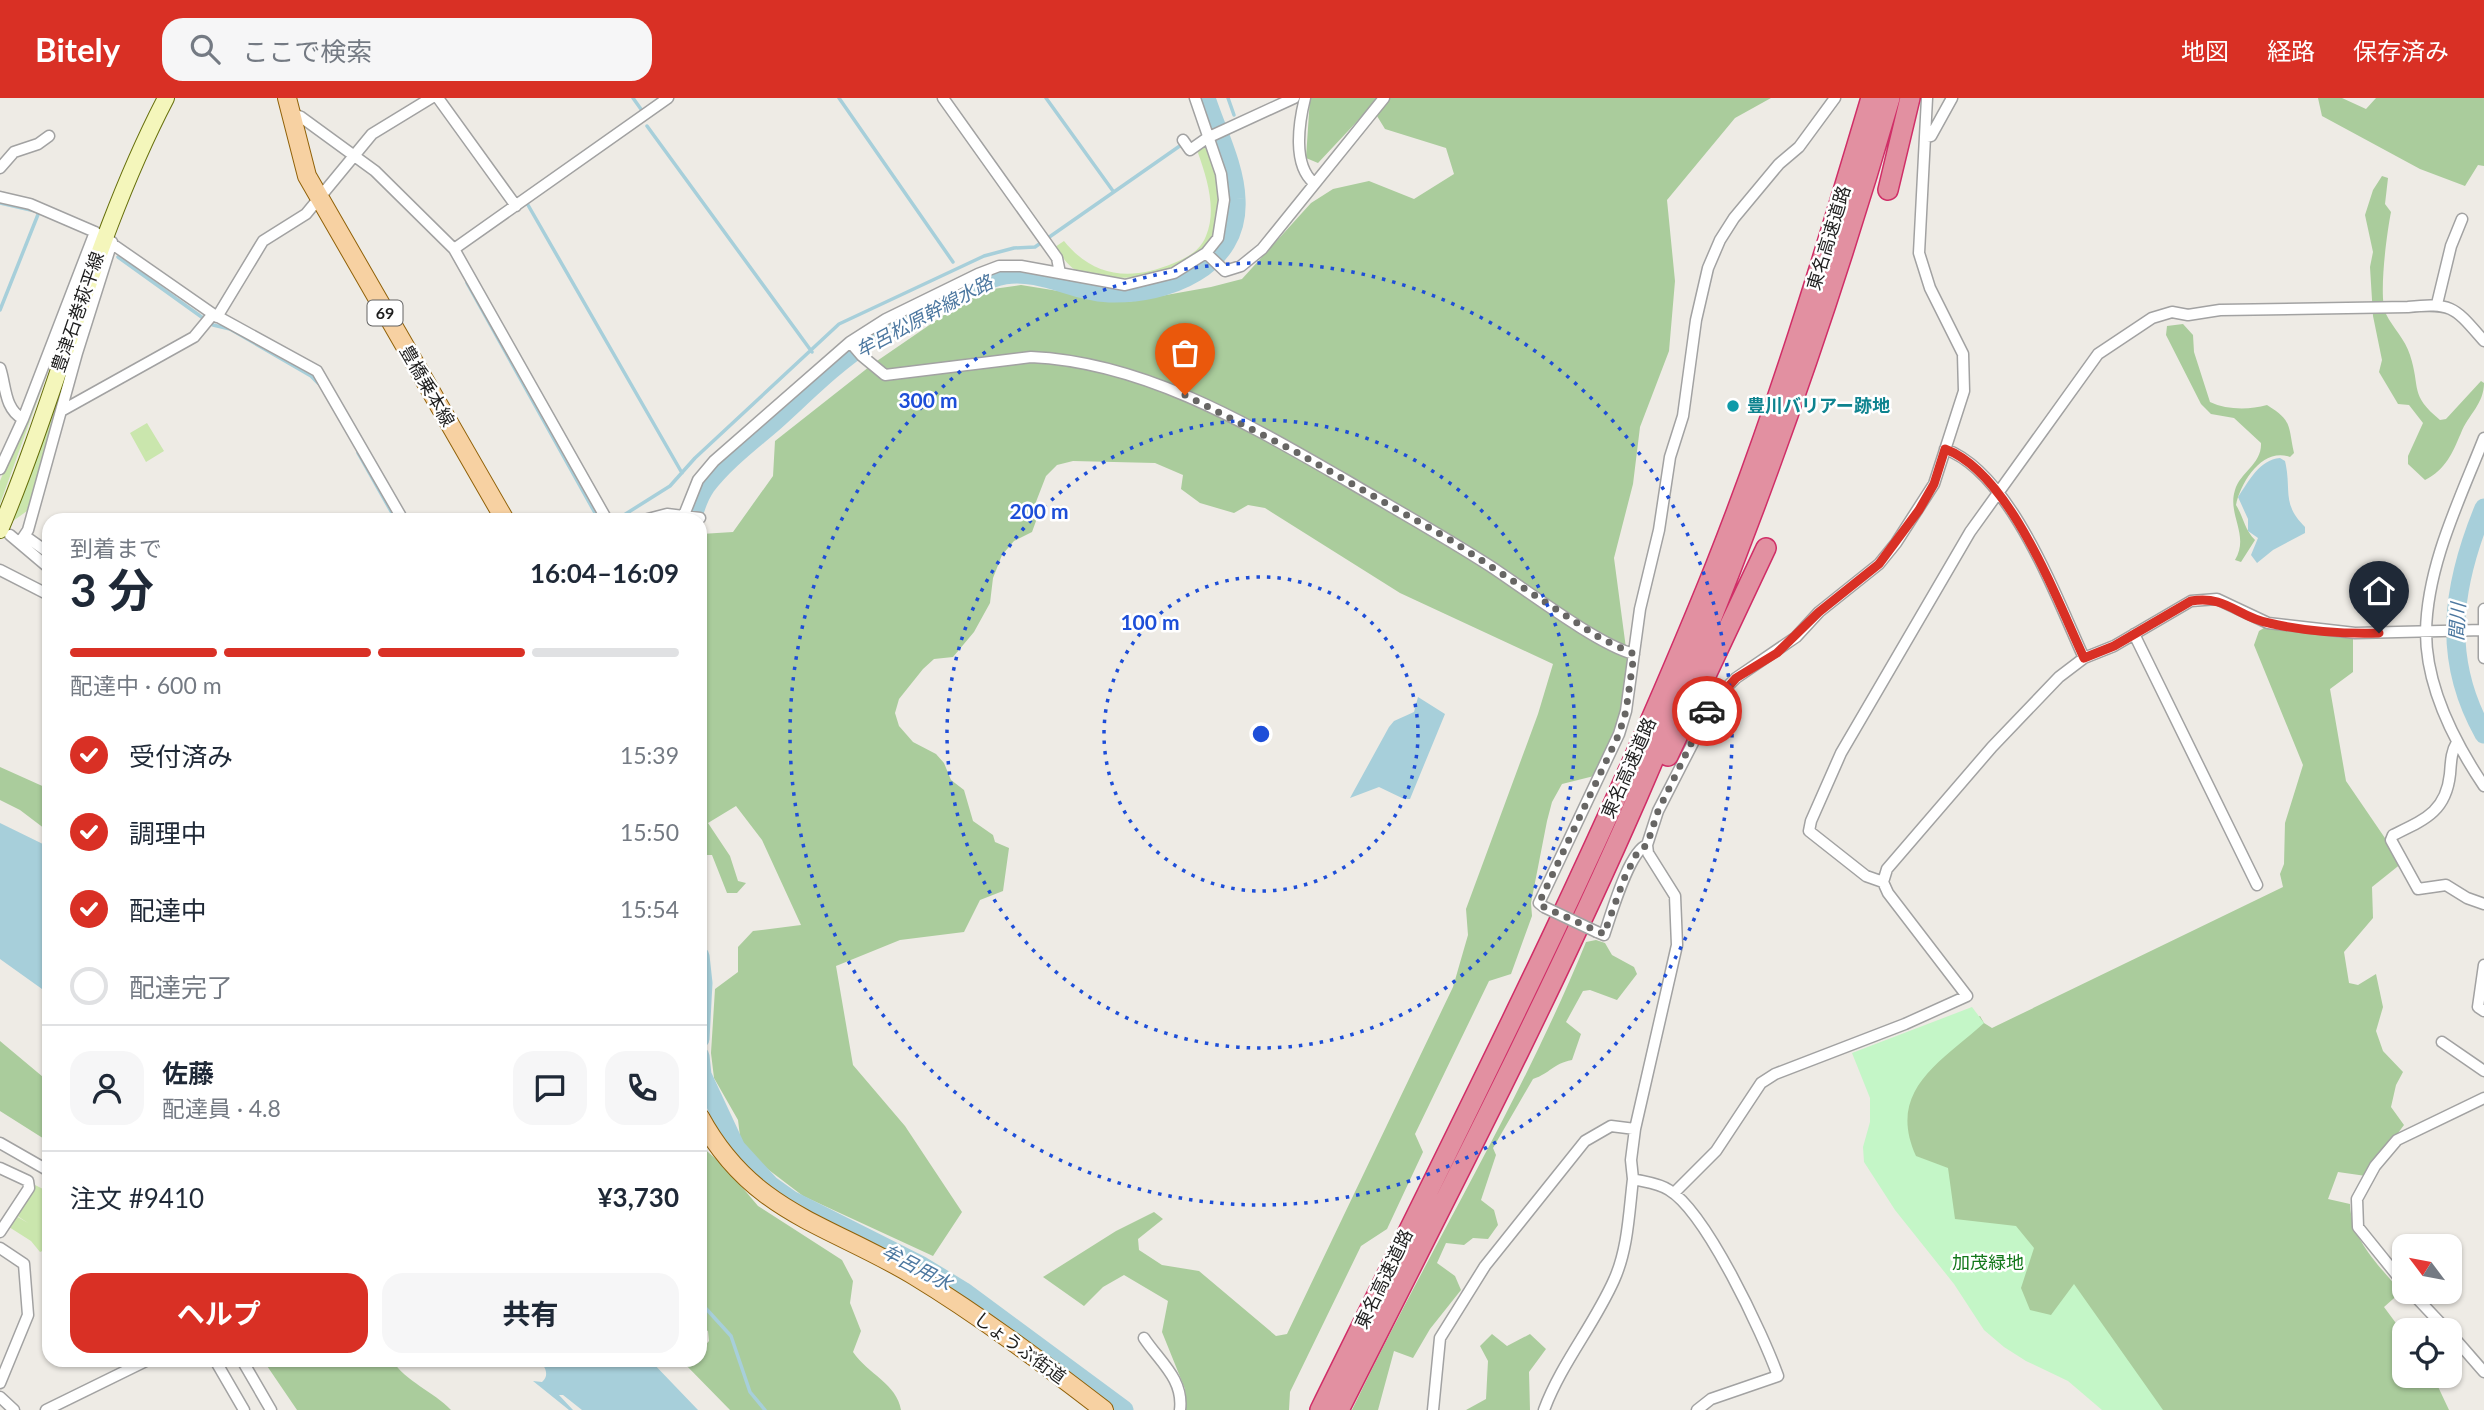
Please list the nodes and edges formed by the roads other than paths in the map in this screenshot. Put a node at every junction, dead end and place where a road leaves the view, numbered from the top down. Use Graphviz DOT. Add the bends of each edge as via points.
graph roads {
  1 [pos="166,98"];
  2 [pos="431,98"];
  3 [pos="438,98"];
  4 [pos="668,98"];
  5 [pos="943,98"];
  6 [pos="1195,98"];
  7 [pos="1294,98"];
  8 [pos="1305,98"];
  9 [pos="1384,98"];
  10 [pos="1835,98"];
  11 [pos="1871,98"];
  12 [pos="1889,98"];
  13 [pos="1910,98"];
  14 [pos="1927,98"];
  15 [pos="1952,98"];
  16 [pos="289,106"];
  17 [pos="49,136"];
  18 [pos="1210,137"];
  19 [pos="1925,137"];
  20 [pos="1185,143"];
  21 [pos="352,156"];
  22 [pos="0,168"];
  23 [pos="1314,183"];
  24 [pos="1888,190"];
  25 [pos="0,197"];
  26 [pos="319,198"];
  27 [pos="516,206"];
  28 [pos="2462,219"];
  29 [pos="103,237"];
  30 [pos="454,249"];
  31 [pos="1208,254"];
  32 [pos="1060,273"];
  33 [pos="2437,304"];
  34 [pos="215,316"];
  35 [pos="2484,341"];
  36 [pos="851,344"];
  37 [pos="0,368"];
  38 [pos="63,410"];
  39 [pos="23,419"];
  40 [pos="2484,438"];
  41 [pos="1945,449"];
  42 [pos="0,470"];
  43 [pos="2000,492"];
  44 [pos="399,513"];
  45 [pos="501,513"];
  46 [pos="603,513"];
  47 [pos="685,513"];
  48 [pos="14,536"];
  49 [pos="1766,548"];
  50 [pos="42,550"];
  51 [pos="42,562"];
  52 [pos="0,570"];
  53 [pos="42,591"];
  54 [pos="2484,609"];
  55 [pos="2482,630"];
  56 [pos="2428,631"];
  57 [pos="2134,634"];
  58 [pos="1634,654"];
  59 [pos="2084,658"];
  60 [pos="2484,658"];
  61 [pos="2457,741"];
  62 [pos="2484,786"];
  63 [pos="1619,837"];
  64 [pos="1647,845"];
  65 [pos="1883,882"];
  66 [pos="2257,885"];
  67 [pos="2484,904"];
  68 [pos="2484,965"];
  69 [pos="2484,1011"];
  70 [pos="2442,1042"];
  71 [pos="2484,1071"];
  72 [pos="2484,1098"];
  73 [pos="707,1127"];
  74 [pos="1635,1129"];
  75 [pos="0,1143"];
  76 [pos="42,1167"];
  77 [pos="0,1168"];
  78 [pos="1633,1179"];
  79 [pos="1674,1193"];
  80 [pos="0,1232"];
  81 [pos="0,1248"];
  82 [pos="2392,1269"];
  83 [pos="2422,1304"];
  84 [pos="2435,1318"];
  85 [pos="1144,1338"];
  86 [pos="2462,1347"];
  87 [pos="135,1367"];
  88 [pos="219,1367"];
  89 [pos="246,1367"];
  90 [pos="2484,1371"];
  91 [pos="0,1382"];
  92 [pos="0,1397"];
  93 [pos="14,1410"];
  94 [pos="46,1410"];
  95 [pos="244,1410"];
  96 [pos="271,1410"];
  97 [pos="1104,1410"];
  98 [pos="1180,1410"];
  99 [pos="1320,1410"];
  100 [pos="1339,1410"];
  101 [pos="1433,1410"];
  102 [pos="1544,1410"];
  103 [pos="1697,1410"];
  1 -- 29 [label="main road, 豊津石巻萩平線"];
  2 -- 21 [label="street" via="382,127"];
  3 -- 27 [label="street"];
  4 -- 27 [label="street"];
  5 -- 32 [label="street" via="1057,258"];
  6 -- 18 [label="street"];
  7 -- 18 [label="street"];
  8 -- 23 [label="street" via="1300,155"];
  9 -- 23 [label="street"];
  10 -- 58 [label="street" via="1799,147 1734,218 1708,268"];
  11 -- 99 [label="highway, 東名高速道路" via="1766,429 1673,669 1563,914"];
  12 -- 63 [label="highway, 東名高速道路" via="1783,434 1694,663"];
  13 -- 24 [label="highway"];
  14 -- 19 [label="street"];
  15 -- 19 [label="street" via="1931,136"];
  16 -- 21 [label="street"];
  16 -- 26 [label="main road, 豊橋乗本線 / 69" via="307,176"];
  17 -- 22 [label="street" via="14,152"];
  18 -- 20 [label="street" via="1190,150"];
  18 -- 31 [label="street" via="1224,200 1218,238"];
  19 -- 41 [label="street" via="1919,253 1966,368 1964,391"];
  21 -- 26 [label="street"];
  21 -- 30 [label="street" via="400,193"];
  23 -- 31 [label="street" via="1262,249 1241,266 1225,271"];
  25 -- 29 [label="street" via="30,204"];
  26 -- 34 [label="street" via="306,214 263,241"];
  26 -- 45 [label="main road, 豊橋乗本線 / 69"];
  27 -- 30 [label="street"];
  28 -- 33 [label="street"];
  29 -- 34 [label="street"];
  29 -- 38 [label="street"];
  29 -- 39 [label="street"];
  29 -- 48 [label="main road, 豊津石巻萩平線" via="33,444"];
  30 -- 46 [label="street"];
  31 -- 32 [label="street" via="1174,273 1125,285"];
  32 -- 36 [label="street" via="1021,265 999,266 886,319"];
  33 -- 35 [label="street" via="2459,313"];
  33 -- 43 [label="street" via="2162,314 2098,354"];
  34 -- 38 [label="street" via="194,337"];
  34 -- 44 [label="street" via="317,371"];
  36 -- 47 [label="street" via="714,461 698,480"];
  36 -- 58 [label="street" via="885,375 1055,358 1117,370 1185,395 1449,539 1600,638"];
  37 -- 39 [label="street" via="7,400"];
  38 -- 48 [label="street"];
  39 -- 42 [label="street"];
  40 -- 56 [label="street" via="2444,544"];
  41 -- 43 [label="street" via="1976,468"];
  41 -- 64 [label="street" via="1934,484 1879,564 1819,612 1796,637 1736,678 1716,698 1658,811"];
  43 -- 59 [label="street"];
  43 -- 65 [label="street" via="1970,532 1863,714 1811,821 1809,831 1866,876"];
  48 -- 50 [label="street"];
  48 -- 51 [label="street"];
  49 -- 63 [label="highway" via="1663,767"];
  52 -- 53 [label="street"];
  54 -- 55 [label="street"];
  55 -- 56 [label="street"];
  55 -- 60 [label="street"];
  56 -- 57 [label="street" via="2355,633 2268,623 2217,599 2205,599 2191,601"];
  56 -- 61 [label="street" via="2432,674"];
  57 -- 59 [label="street"];
  57 -- 66 [label="street"];
  58 -- 64 [label="street, bridge" via="1619,734 1539,903 1604,934 1624,879 1638,851"];
  59 -- 65 [label="street" via="2059,677 1992,747 1887,869"];
  61 -- 62 [label="street"];
  61 -- 67 [label="street" via="2445,799 2391,840 2418,889 2446,885"];
  63 -- 100 [label="highway, 東名高速道路" via="1461,1170"];
  64 -- 74 [label="street" via="1675,896 1677,945"];
  65 -- 79 [label="street" via="1967,996 1768,1078 1750,1097 1716,1151"];
  68 -- 69 [label="street" via="2477,1000"];
  70 -- 71 [label="street"];
  72 -- 82 [label="street" via="2397,1140 2375,1166 2357,1199 2358,1227"];
  73 -- 97 [label="main road, しょうぶ街道" via="746,1178 767,1197 911,1273"];
  74 -- 78 [label="street"];
  74 -- 101 [label="street" via="1611,1126 1585,1141 1485,1266 1440,1338"];
  75 -- 76 [label="street"];
  77 -- 80 [label="street" via="28,1181 29,1188"];
  78 -- 79 [label="street"];
  78 -- 102 [label="street" via="1616,1277"];
  79 -- 103 [label="street" via="1732,1275 1778,1376 1711,1399"];
  81 -- 91 [label="street" via="24,1264 28,1315"];
  83 -- 84 [label="street"];
  85 -- 98 [label="street" via="1177,1384"];
  86 -- 90 [label="street"];
  87 -- 94 [label="street"];
  88 -- 95 [label="street"];
  89 -- 96 [label="street"];
  92 -- 93 [label="street"];
}
